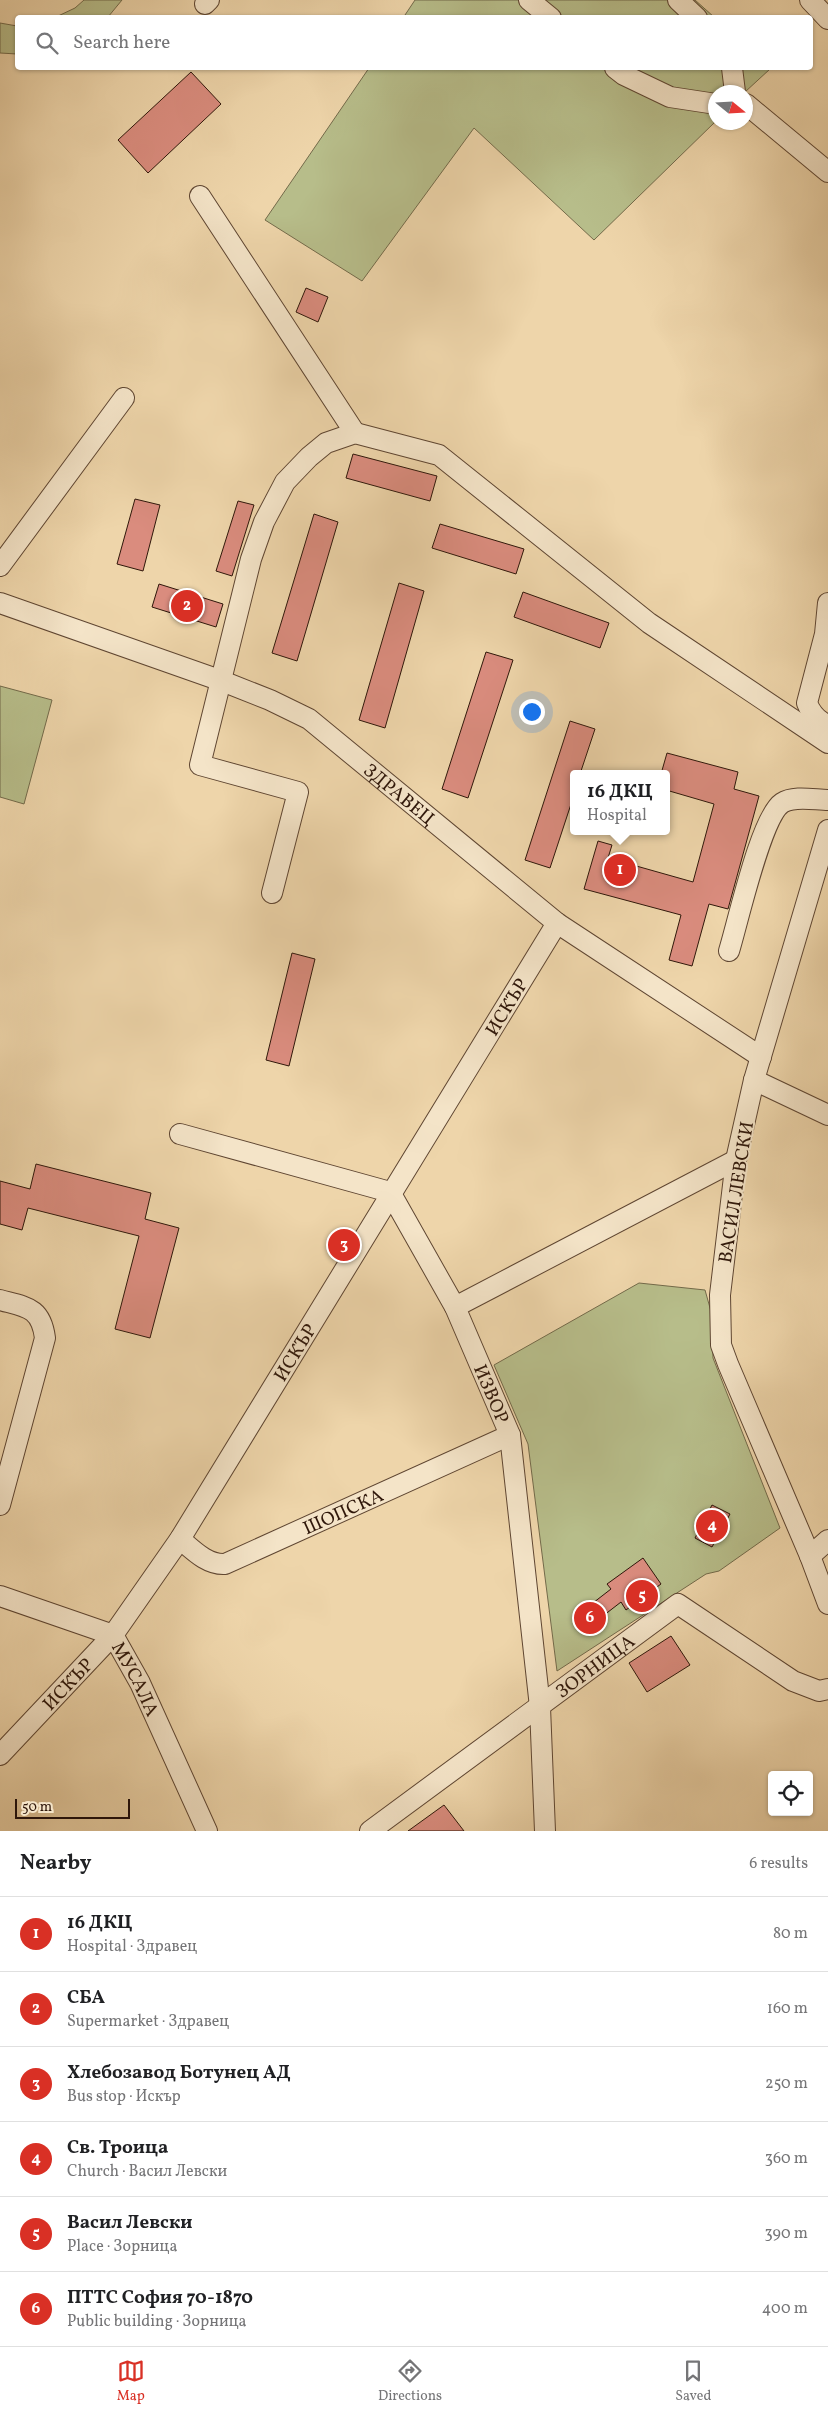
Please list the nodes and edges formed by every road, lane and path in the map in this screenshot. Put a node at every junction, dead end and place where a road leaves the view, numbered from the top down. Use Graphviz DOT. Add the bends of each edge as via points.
graph roads {
  1 [pos="529,0"];
  2 [pos="678,0"];
  3 [pos="810,0"];
  4 [pos="548,15"];
  5 [pos="694,15"];
  6 [pos="828,19"];
  7 [pos="618,70"];
  8 [pos="732,70"];
  9 [pos="734,85"];
  10 [pos="708,103"];
  11 [pos="753,110"];
  12 [pos="828,172"];
  13 [pos="200,196"];
  14 [pos="124,398"];
  15 [pos="355,433"];
  16 [pos="0,566"];
  17 [pos="0,604"];
  18 [pos="828,604"];
  19 [pos="222,681"];
  20 [pos="828,725"];
  21 [pos="828,743"];
  22 [pos="828,800"];
  23 [pos="828,833"];
  24 [pos="272,893"];
  25 [pos="557,923"];
  26 [pos="729,951"];
  27 [pos="761,1057"];
  28 [pos="754,1080"];
  29 [pos="828,1115"];
  30 [pos="180,1134"];
  31 [pos="736,1160"];
  32 [pos="390,1192"];
  33 [pos="0,1300"];
  34 [pos="455,1307"];
  35 [pos="510,1435"];
  36 [pos="0,1504"];
  37 [pos="180,1539"];
  38 [pos="828,1540"];
  39 [pos="810,1556"];
  40 [pos="0,1596"];
  41 [pos="828,1604"];
  42 [pos="113,1635"];
  43 [pos="828,1689"];
  44 [pos="540,1707"];
  45 [pos="0,1755"];
  46 [pos="207,1831"];
  47 [pos="370,1831"];
  48 [pos="545,1831"];
  1 -- 4 [label="street"];
  2 -- 5 [label="street"];
  3 -- 6 [label="street"];
  7 -- 10 [label="street" via="670,97"];
  8 -- 9 [label="street"];
  11 -- 12 [label="street"];
  13 -- 15 [label="street"];
  14 -- 16 [label="street"];
  15 -- 19 [label="street" via="326,443 285,482 264,522 251,559"];
  15 -- 21 [label="street" via="439,455 649,623"];
  17 -- 19 [label="street, ЗДРАВЕЦ"];
  18 -- 20 [label="street" via="825,634 807,703 812,714"];
  19 -- 24 [label="street" via="200,765 298,792"];
  19 -- 25 [label="street, ЗДРАВЕЦ" via="309,719"];
  22 -- 26 [label="street" via="795,799 783,802 774,811"];
  23 -- 27 [label="street, ВАСИЛ ЛЕВСКИ"];
  25 -- 27 [label="street, ЗДРАВЕЦ"];
  25 -- 32 [label="street, ИСКЪР"];
  27 -- 28 [label="street, ВАСИЛ ЛЕВСКИ"];
  28 -- 29 [label="street"];
  28 -- 31 [label="street, ВАСИЛ ЛЕВСКИ"];
  30 -- 32 [label="street"];
  31 -- 34 [label="street"];
  31 -- 39 [label="street, ВАСИЛ ЛЕВСКИ" via="720,1295 722,1345"];
  32 -- 34 [label="street, ИЗВОР"];
  32 -- 37 [label="street, ИСКЪР"];
  33 -- 36 [label="street" via="29,1308 39,1316 45,1338"];
  34 -- 35 [label="street, ИЗВОР"];
  35 -- 37 [label="street, ШОПСКА" via="225,1564 207,1560"];
  35 -- 44 [label="street, ИЗВОР"];
  37 -- 42 [label="street, ИСКЪР"];
  38 -- 39 [label="street"];
  39 -- 41 [label="street, ВАСИЛ ЛЕВСКИ"];
  40 -- 42 [label="street, МУСАЛА"];
  42 -- 45 [label="street, ИСКЪР"];
  42 -- 46 [label="street, МУСАЛА" via="140,1683"];
  43 -- 44 [label="street, ЗОРНИЦА" via="819,1691 793,1681 678,1604"];
  44 -- 47 [label="street, ЗОРНИЦА"];
  44 -- 48 [label="street, ИЗВОР"];
}
